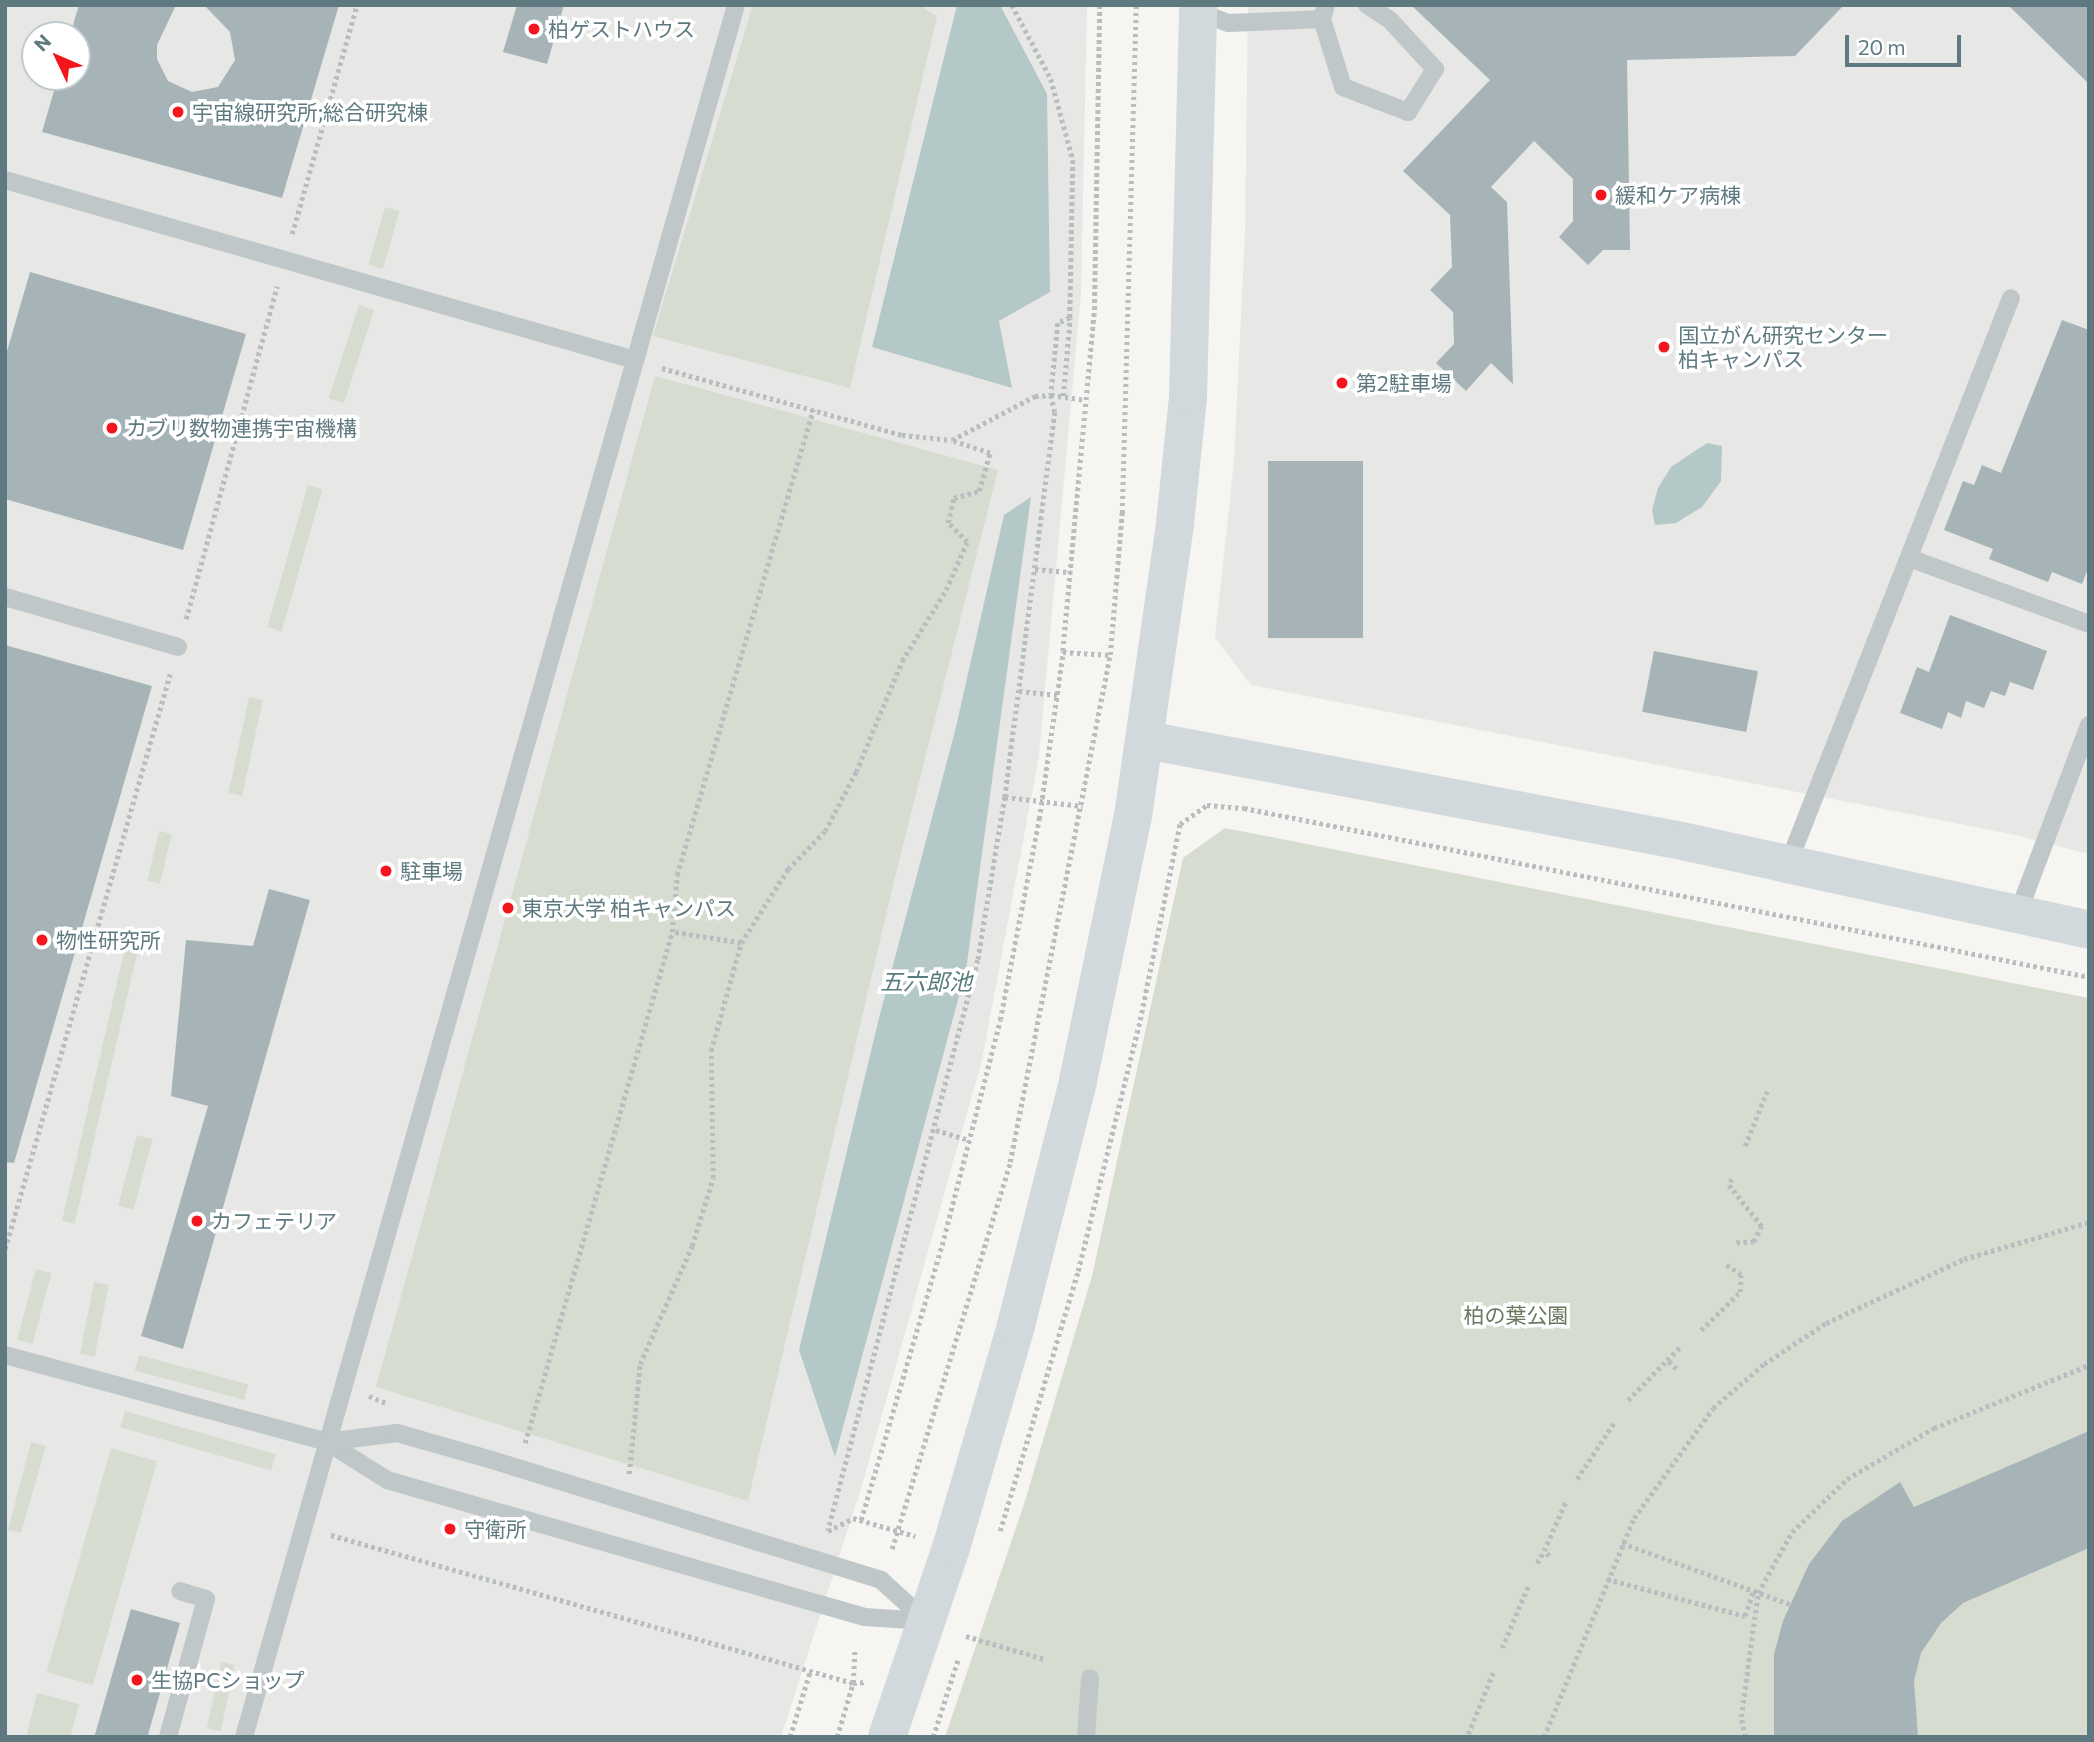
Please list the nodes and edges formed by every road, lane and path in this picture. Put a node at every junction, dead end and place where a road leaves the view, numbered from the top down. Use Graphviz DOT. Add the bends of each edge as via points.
graph roads {
  1 [pos="736,5"];
  2 [pos="1012,5"];
  3 [pos="1100,5"];
  4 [pos="1136,5"];
  5 [pos="1367,5"];
  6 [pos="1198,8"];
  7 [pos="1324,12"];
  8 [pos="5,180"];
  9 [pos="2011,298"];
  10 [pos="1070,318"];
  11 [pos="635,360"];
  12 [pos="1051,395"];
  13 [pos="1063,396"];
  14 [pos="1085,400"];
  15 [pos="813,409"];
  16 [pos="952,440"];
  17 [pos="1909,558"];
  18 [pos="1035,569"];
  19 [pos="1071,572"];
  20 [pos="5,597"];
  21 [pos="2089,624"];
  22 [pos="178,647"];
  23 [pos="1063,652"];
  24 [pos="1110,655"];
  25 [pos="1019,691"];
  26 [pos="1057,695"];
  27 [pos="2089,726"];
  28 [pos="1146,740"];
  29 [pos="1005,797"];
  30 [pos="1041,800"];
  31 [pos="1082,806"];
  32 [pos="1788,864"];
  33 [pos="2018,913"];
  34 [pos="2089,930"];
  35 [pos="672,932"];
  36 [pos="741,943"];
  37 [pos="2089,977"];
  38 [pos="1766,1091"];
  39 [pos="936,1130"];
  40 [pos="969,1140"];
  41 [pos="1745,1146"];
  42 [pos="1732,1179"];
  43 [pos="2089,1222"];
  44 [pos="1735,1243"];
  45 [pos="1727,1265"];
  46 [pos="1701,1329"];
  47 [pos="1681,1346"];
  48 [pos="5,1355"];
  49 [pos="1667,1360"];
  50 [pos="2089,1365"];
  51 [pos="1675,1369"];
  52 [pos="1628,1400"];
  53 [pos="1615,1421"];
  54 [pos="327,1442"];
  55 [pos="524,1446"];
  56 [pos="628,1478"];
  57 [pos="1577,1479"];
  58 [pos="1566,1501"];
  59 [pos="861,1520"];
  60 [pos="302,1527"];
  61 [pos="828,1531"];
  62 [pos="998,1536"];
  63 [pos="1622,1544"];
  64 [pos="892,1549"];
  65 [pos="1537,1563"];
  66 [pos="1607,1579"];
  67 [pos="1528,1586"];
  68 [pos="180,1591"];
  69 [pos="1756,1593"];
  70 [pos="1790,1604"];
  71 [pos="926,1620"];
  72 [pos="970,1623"];
  73 [pos="966,1636"];
  74 [pos="855,1648"];
  75 [pos="1502,1648"];
  76 [pos="1044,1659"];
  77 [pos="810,1671"];
  78 [pos="1493,1672"];
  79 [pos="1090,1678"];
  80 [pos="873,1682"];
  81 [pos="853,1683"];
  82 [pos="1468,1734"];
  83 [pos="167,1737"];
  84 [pos="244,1737"];
  85 [pos="790,1737"];
  86 [pos="837,1737"];
  87 [pos="887,1737"];
  88 [pos="933,1737"];
  89 [pos="1086,1737"];
  90 [pos="1544,1737"];
  91 [pos="1745,1737"];
  1 -- 11 [label="lane"];
  2 -- 10 [label="path" via="1051,79 1073,160"];
  3 -- 14 [label="path" via="1096,306"];
  4 -- 24 [label="path" via="1122,500"];
  5 -- 7 [label="lane" via="1390,20 1435,69 1408,112 1343,86"];
  6 -- 7 [label="lane" via="1228,23"];
  6 -- 28 [label="street" via="1188,397"];
  8 -- 11 [label="lane"];
  9 -- 17 [label="lane"];
  10 -- 12 [label="path" via="1058,323"];
  10 -- 13 [label="path"];
  11 -- 15 [label="path"];
  11 -- 54 [label="lane"];
  12 -- 13 [label="path"];
  12 -- 16 [label="path" via="1035,396"];
  12 -- 18 [label="path" via="1055,412"];
  13 -- 14 [label="path"];
  14 -- 19 [label="path"];
  15 -- 16 [label="path" via="902,435"];
  15 -- 35 [label="path" via="677,875"];
  16 -- 36 [label="path" via="990,453 979,491 954,498 948,523 967,542 946,590 902,661 856,772 825,831 788,869"];
  17 -- 21 [label="lane"];
  17 -- 32 [label="lane"];
  18 -- 19 [label="path"];
  18 -- 25 [label="path"];
  19 -- 23 [label="path"];
  20 -- 22 [label="lane"];
  23 -- 24 [label="path"];
  23 -- 26 [label="path"];
  24 -- 31 [label="path"];
  25 -- 26 [label="path"];
  25 -- 29 [label="path"];
  26 -- 30 [label="path"];
  27 -- 33 [label="lane"];
  28 -- 32 [label="street"];
  28 -- 71 [label="street" via="1078,1082 1016,1325"];
  29 -- 30 [label="path"];
  29 -- 39 [label="path" via="978,960"];
  30 -- 31 [label="path"];
  30 -- 40 [label="path" via="1000,1020"];
  31 -- 64 [label="path" via="1010,1162"];
  32 -- 33 [label="street"];
  33 -- 34 [label="street"];
  35 -- 36 [label="path"];
  35 -- 55 [label="path"];
  36 -- 56 [label="path" via="712,1051 713,1178 692,1246 640,1364"];
  37 -- 62 [label="path" via="1258,811 1207,805 1180,824 1140,1020 1078,1271"];
  38 -- 41 [label="path"];
  39 -- 40 [label="path"];
  39 -- 61 [label="path"];
  40 -- 59 [label="path"];
  42 -- 44 [label="path" via="1729,1185 1762,1226 1754,1242"];
  43 -- 63 [label="path" via="1964,1259 1826,1324 1764,1364 1713,1408 1649,1492"];
  45 -- 46 [label="path" via="1741,1275 1740,1292"];
  47 -- 49 [label="path"];
  48 -- 54 [label="lane"];
  49 -- 51 [label="path"];
  49 -- 52 [label="path"];
  50 -- 69 [label="path" via="1934,1428 1847,1479 1792,1532"];
  53 -- 57 [label="path"];
  54 -- 60 [label="lane"];
  54 -- 71 [label="lane" via="387,1480 865,1617"];
  54 -- 71 [label="lane" via="397,1433 495,1461 881,1580"];
  58 -- 65 [label="path" via="1547,1553"];
  60 -- 77 [label="path"];
  60 -- 84 [label="lane"];
  63 -- 66 [label="path"];
  63 -- 69 [label="path"];
  66 -- 69 [label="path" via="1745,1616"];
  66 -- 90 [label="path"];
  67 -- 75 [label="path"];
  68 -- 83 [label="lane" via="206,1599"];
  69 -- 70 [label="path"];
  69 -- 91 [label="path" via="1741,1717"];
  71 -- 87 [label="street"];
  72 -- 73 [label="path"];
  73 -- 76 [label="path"];
  73 -- 88 [label="path"];
  74 -- 81 [label="path"];
  77 -- 81 [label="path"];
  77 -- 85 [label="path"];
  78 -- 82 [label="path"];
  79 -- 89 [label="lane"];
  80 -- 81 [label="path"];
  81 -- 86 [label="path"];
}
